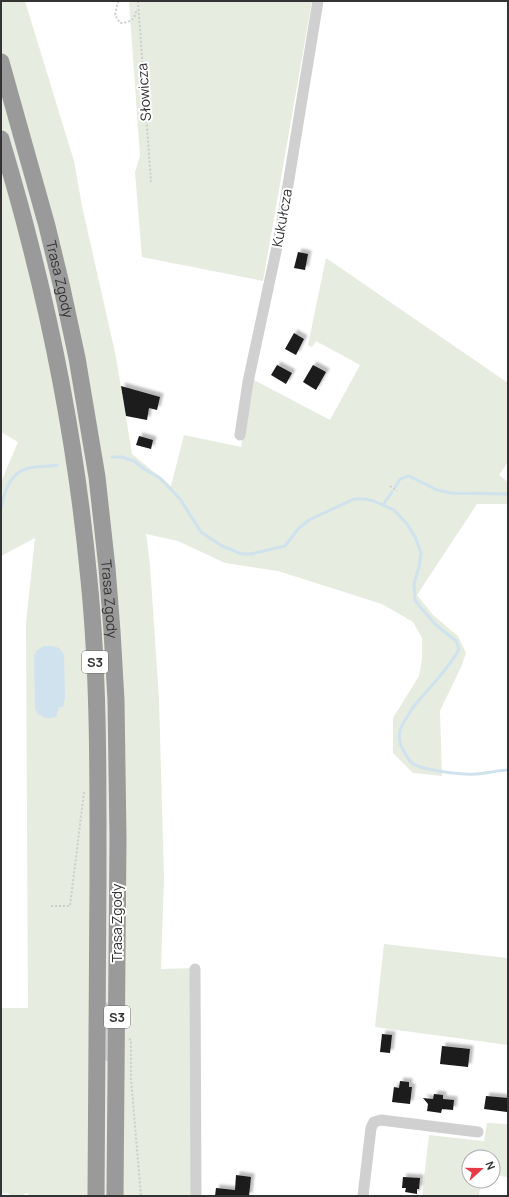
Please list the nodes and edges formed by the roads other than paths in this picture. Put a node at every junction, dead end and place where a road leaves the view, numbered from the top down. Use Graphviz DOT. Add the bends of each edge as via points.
graph roads {
  1 [pos="318,1"];
  2 [pos="1,62"];
  3 [pos="1,139"];
  4 [pos="240,435"];
  5 [pos="97,944"];
  6 [pos="117,946"];
  7 [pos="195,969"];
  8 [pos="107,1033"];
  9 [pos="97,1117"];
  10 [pos="116,1118"];
  11 [pos="478,1132"];
  12 [pos="96,1196"];
  13 [pos="115,1196"];
  14 [pos="196,1196"];
  15 [pos="363,1196"];
  1 -- 4 [label="street, Kukułcza" via="281,228 248,382"];
  2 -- 6 [label="highway, Trasa Zgody / S3" via="62,288 97,476 108,576 116,700"];
  3 -- 5 [label="highway, Trasa Zgody / S3" via="27,231 57,362 83,526 94,631 97,702"];
  5 -- 8 [label="street"];
  5 -- 9 [label="highway, Trasa Zgody / S3"];
  6 -- 8 [label="street"];
  6 -- 10 [label="highway, Trasa Zgody / S3"];
  7 -- 14 [label="street"];
  8 -- 9 [label="street"];
  8 -- 10 [label="street"];
  9 -- 12 [label="highway, Trasa Zgody / S3"];
  10 -- 13 [label="highway, Trasa Zgody / S3"];
  11 -- 15 [label="street" via="381,1120 374,1122 371,1128"];
}
